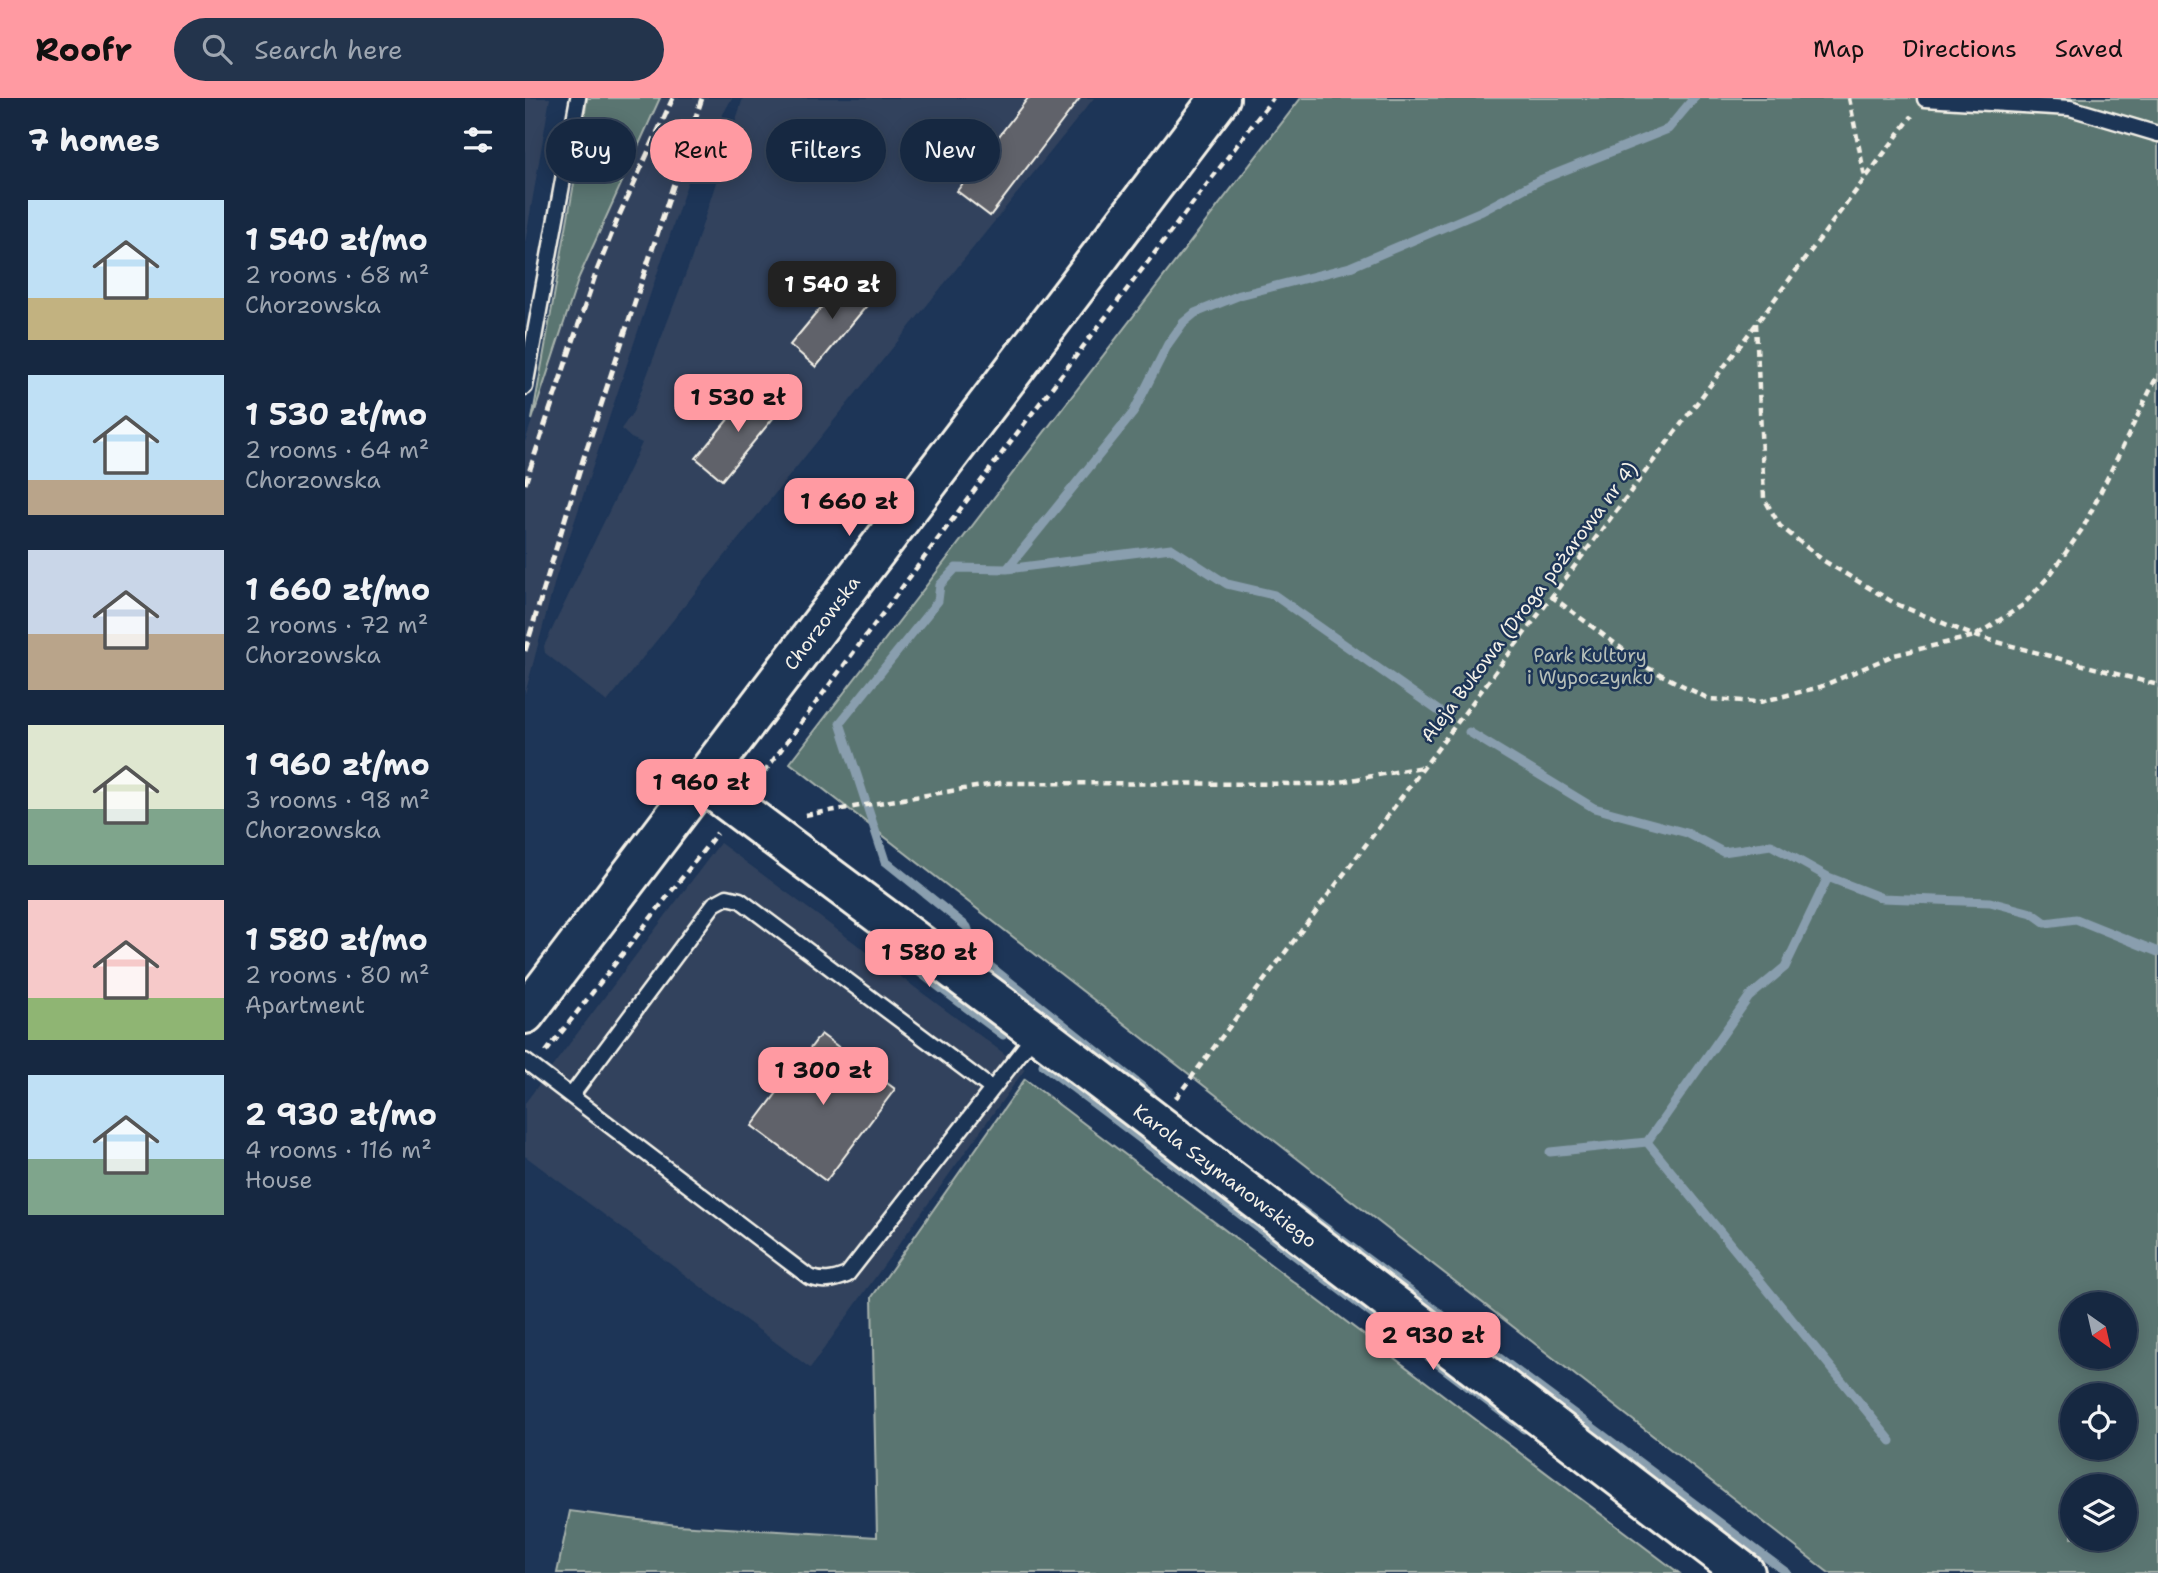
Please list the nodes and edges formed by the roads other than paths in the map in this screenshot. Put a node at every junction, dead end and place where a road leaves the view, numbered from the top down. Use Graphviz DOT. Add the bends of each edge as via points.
graph roads {
  1 [pos="578,98"];
  2 [pos="1220,98"];
  3 [pos="1925,99"];
  4 [pos="2067,103"];
  5 [pos="2158,134"];
  6 [pos="525,387"];
  7 [pos="702,782"];
  8 [pos="525,1014"];
  9 [pos="1037,1032"];
  10 [pos="530,1065"];
  11 [pos="992,1089"];
  12 [pos="571,1096"];
  13 [pos="1745,1573"];
  1 -- 6 [label="lane"];
  2 -- 7 [label="street, Chorzowska"];
  3 -- 4 [label="lane"];
  4 -- 5 [label="lane"];
  7 -- 8 [label="street, Chorzowska"];
  7 -- 9 [label="street, Karola Szymanowskiego"];
  9 -- 11 [label="lane"];
  9 -- 13 [label="street, Karola Szymanowskiego"];
  10 -- 12 [label="lane"];
  11 -- 12 [label="lane" via="847,1275 834,1281 809,1277"];
  11 -- 12 [label="lane" via="740,900 727,897 715,904"];
}
